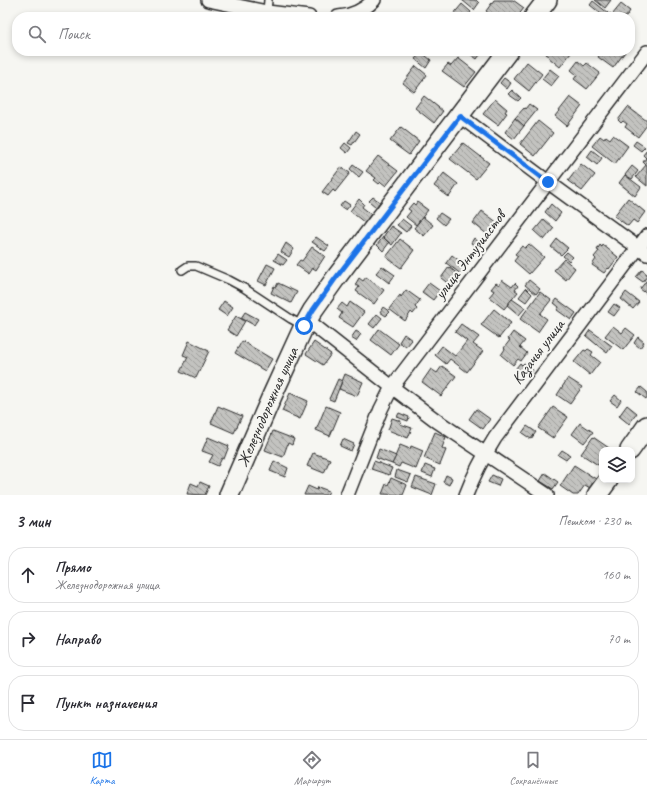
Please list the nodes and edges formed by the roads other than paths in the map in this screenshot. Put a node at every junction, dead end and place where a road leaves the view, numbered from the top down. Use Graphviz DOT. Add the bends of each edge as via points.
graph roads {
  1 [pos="208,0"];
  2 [pos="547,0"];
  3 [pos="370,4"];
  4 [pos="268,6"];
  5 [pos="290,12"];
  6 [pos="358,12"];
  7 [pos="538,12"];
  8 [pos="647,52"];
  9 [pos="504,56"];
  10 [pos="460,116"];
  11 [pos="548,182"];
  12 [pos="647,236"];
  13 [pos="643,250"];
  14 [pos="182,270"];
  15 [pos="306,323"];
  16 [pos="392,387"];
  17 [pos="647,426"];
  18 [pos="632,447"];
  19 [pos="485,453"];
  20 [pos="606,483"];
  21 [pos="229,495"];
  22 [pos="346,495"];
  23 [pos="466,495"];
  24 [pos="547,495"];
  25 [pos="597,495"];
  1 -- 4 [label="street"];
  2 -- 7 [label="street"];
  3 -- 6 [label="street"];
  4 -- 5 [label="street"];
  8 -- 11 [label="street, улица Энтузиастов"];
  9 -- 10 [label="street, Железнодорожная улица"];
  10 -- 11 [label="street"];
  10 -- 15 [label="street, Железнодорожная улица" via="335,279"];
  11 -- 13 [label="street"];
  11 -- 16 [label="street, улица Энтузиастов"];
  12 -- 13 [label="street, Казачья улица"];
  13 -- 19 [label="street, Казачья улица"];
  14 -- 15 [label="lane" via="188,266 196,266 229,280 290,319"];
  15 -- 16 [label="street"];
  15 -- 21 [label="street, Железнодорожная улица"];
  16 -- 19 [label="street"];
  16 -- 22 [label="street, улица Энтузиастов"];
  17 -- 18 [label="street"];
  19 -- 23 [label="street, Казачья улица"];
  19 -- 24 [label="street"];
  20 -- 25 [label="street"];
}
